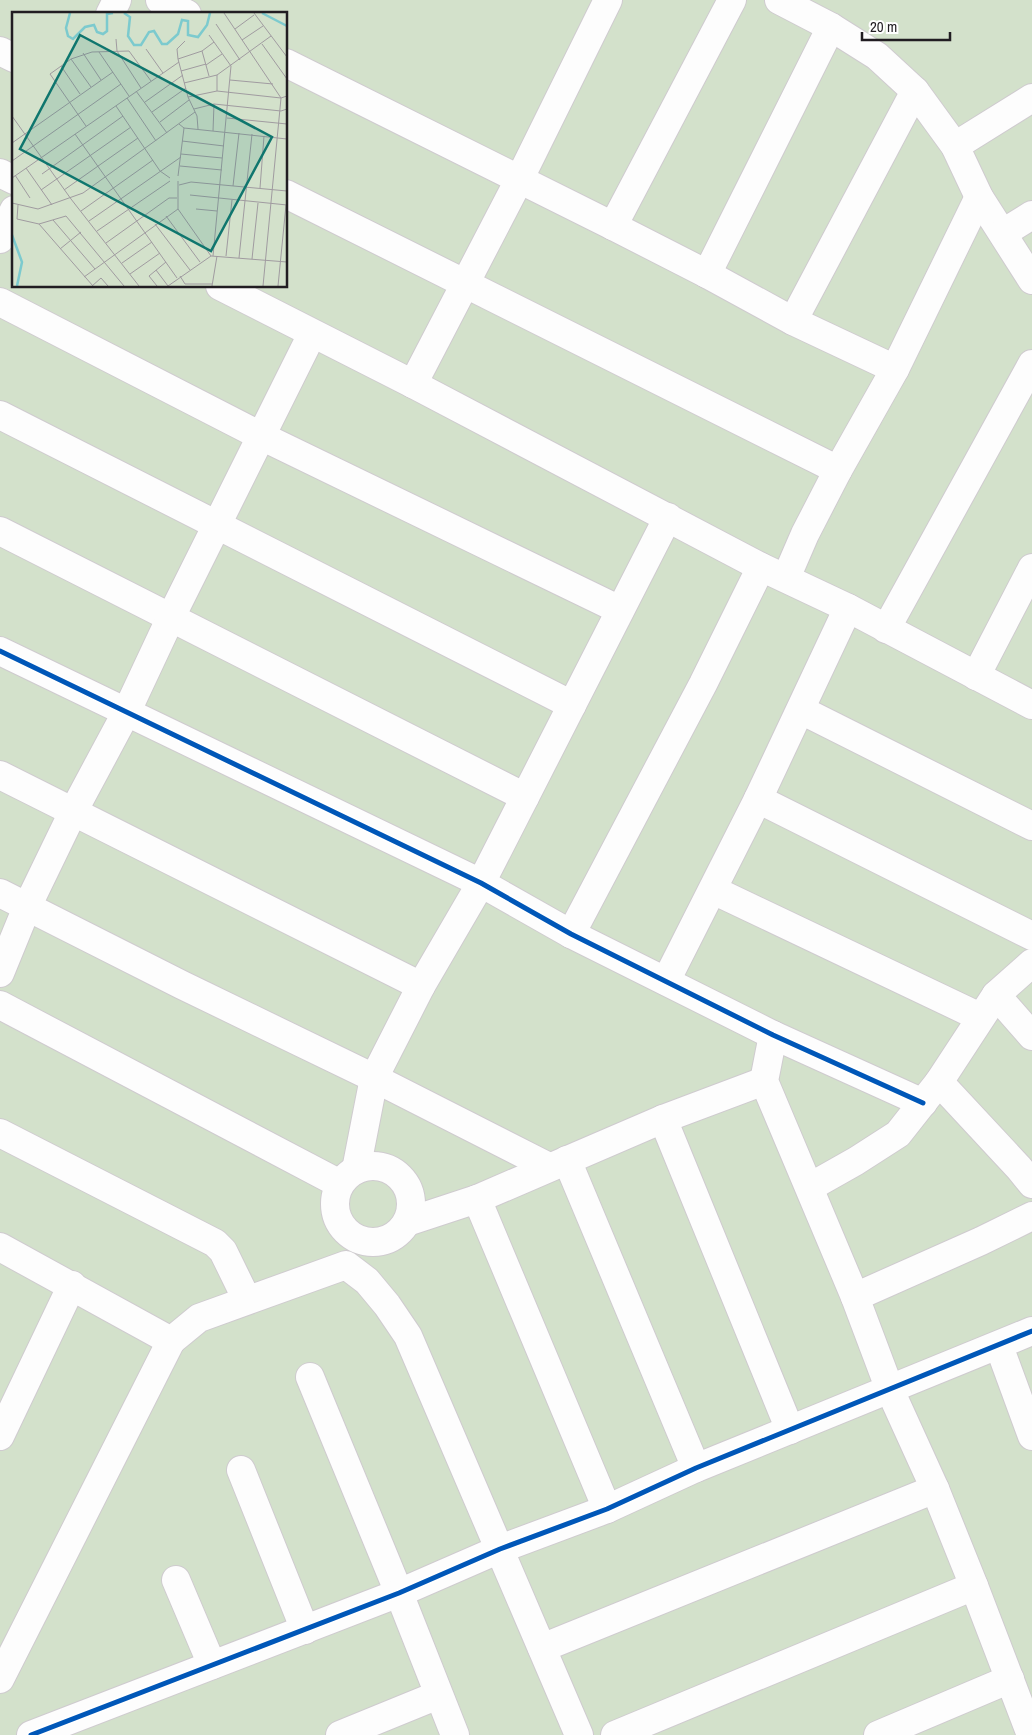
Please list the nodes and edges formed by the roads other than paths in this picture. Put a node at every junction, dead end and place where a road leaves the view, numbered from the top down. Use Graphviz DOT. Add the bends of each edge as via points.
graph roads {
  1 [pos="117,0"];
  2 [pos="160,0"];
  3 [pos="608,0"];
  4 [pos="732,0"];
  5 [pos="779,0"];
  6 [pos="111,12"];
  7 [pos="183,12"];
  8 [pos="831,27"];
  9 [pos="0,51"];
  10 [pos="12,57"];
  11 [pos="288,64"];
  12 [pos="915,90"];
  13 [pos="1032,98"];
  14 [pos="955,146"];
  15 [pos="0,173"];
  16 [pos="12,179"];
  17 [pos="518,180"];
  18 [pos="288,195"];
  19 [pos="979,197"];
  20 [pos="12,214"];
  21 [pos="1032,215"];
  22 [pos="612,226"];
  23 [pos="1003,233"];
  24 [pos="0,239"];
  25 [pos="707,274"];
  26 [pos="1032,280"];
  27 [pos="464,284"];
  28 [pos="224,288"];
  29 [pos="0,302"];
  30 [pos="793,321"];
  31 [pos="312,334"];
  32 [pos="1032,364"];
  33 [pos="895,369"];
  34 [pos="413,384"];
  35 [pos="0,415"];
  36 [pos="261,436"];
  37 [pos="838,470"];
  38 [pos="668,517"];
  39 [pos="217,524"];
  40 [pos="0,531"];
  41 [pos="761,566"];
  42 [pos="1032,568"];
  43 [pos="786,578"];
  44 [pos="848,608"];
  45 [pos="620,610"];
  46 [pos="171,617"];
  47 [pos="886,629"];
  48 [pos="0,651"];
  49 [pos="976,676"];
  50 [pos="572,705"];
  51 [pos="1032,705"];
  52 [pos="801,710"];
  53 [pos="126,713"];
  54 [pos="0,775"];
  55 [pos="525,797"];
  56 [pos="758,799"];
  57 [pos="73,812"];
  58 [pos="1032,826"];
  59 [pos="481,883"];
  60 [pos="713,890"];
  61 [pos="0,893"];
  62 [pos="28,907"];
  63 [pos="571,934"];
  64 [pos="1032,936"];
  65 [pos="1032,963"];
  66 [pos="0,973"];
  67 [pos="666,981"];
  68 [pos="421,986"];
  69 [pos="0,1005"];
  70 [pos="988,1006"];
  71 [pos="773,1035"];
  72 [pos="1032,1036"];
  73 [pos="374,1078"];
  74 [pos="764,1081"];
  75 [pos="939,1082"];
  76 [pos="922,1103"];
  77 [pos="663,1120"];
  78 [pos="0,1133"];
  79 [pos="558,1163"];
  80 [pos="348,1177"];
  81 [pos="1032,1184"];
  82 [pos="810,1187"];
  83 [pos="478,1199"];
  84 [pos="1032,1216"];
  85 [pos="407,1222"];
  86 [pos="366,1242"];
  87 [pos="0,1247"];
  88 [pos="346,1265"];
  89 [pos="72,1285"];
  90 [pos="855,1297"];
  91 [pos="247,1300"];
  92 [pos="1032,1331"];
  93 [pos="172,1341"];
  94 [pos="999,1346"];
  95 [pos="310,1377"];
  96 [pos="890,1390"];
  97 [pos="790,1430"];
  98 [pos="0,1436"];
  99 [pos="1032,1436"];
  100 [pos="696,1468"];
  101 [pos="241,1470"];
  102 [pos="935,1490"];
  103 [pos="607,1509"];
  104 [pos="500,1549"];
  105 [pos="176,1580"];
  106 [pos="974,1586"];
  107 [pos="400,1593"];
  108 [pos="305,1630"];
  109 [pos="542,1648"];
  110 [pos="212,1665"];
  111 [pos="0,1679"];
  112 [pos="1010,1679"];
  113 [pos="438,1695"];
  114 [pos="31,1735"];
  115 [pos="340,1735"];
  116 [pos="455,1735"];
  117 [pos="579,1735"];
  118 [pos="614,1735"];
  119 [pos="878,1735"];
  120 [pos="1031,1735"];
  1 -- 6 [label="street"];
  2 -- 7 [label="street"];
  3 -- 17 [label="street"];
  4 -- 22 [label="street"];
  5 -- 8 [label="street"];
  8 -- 12 [label="street" via="877,56"];
  8 -- 25 [label="street"];
  9 -- 10 [label="street"];
  11 -- 17 [label="street"];
  12 -- 14 [label="street"];
  12 -- 30 [label="street"];
  13 -- 14 [label="street"];
  14 -- 19 [label="street"];
  15 -- 16 [label="street"];
  17 -- 22 [label="street"];
  17 -- 27 [label="street"];
  18 -- 27 [label="street"];
  19 -- 23 [label="street"];
  19 -- 33 [label="street"];
  20 -- 24 [label="street"];
  21 -- 23 [label="street"];
  22 -- 25 [label="street"];
  23 -- 26 [label="street"];
  25 -- 30 [label="street"];
  27 -- 34 [label="street"];
  27 -- 37 [label="street"];
  28 -- 31 [label="street"];
  29 -- 36 [label="street"];
  30 -- 33 [label="street"];
  31 -- 34 [label="street"];
  31 -- 36 [label="street"];
  32 -- 47 [label="street"];
  33 -- 37 [label="street"];
  34 -- 38 [label="street"];
  35 -- 39 [label="street"];
  36 -- 39 [label="street"];
  36 -- 45 [label="street"];
  37 -- 43 [label="street"];
  38 -- 41 [label="street"];
  38 -- 45 [label="street"];
  39 -- 46 [label="street"];
  39 -- 50 [label="street"];
  40 -- 46 [label="street"];
  41 -- 43 [label="street"];
  41 -- 63 [label="street" via="703,684"];
  42 -- 49 [label="street"];
  43 -- 44 [label="street"];
  44 -- 47 [label="street"];
  44 -- 52 [label="street"];
  45 -- 50 [label="street"];
  46 -- 53 [label="street"];
  46 -- 55 [label="street"];
  47 -- 49 [label="street"];
  48 -- 53 [label="street"];
  49 -- 51 [label="street"];
  50 -- 55 [label="street"];
  52 -- 56 [label="street"];
  52 -- 58 [label="street"];
  53 -- 57 [label="street"];
  53 -- 59 [label="street"];
  54 -- 57 [label="street"];
  55 -- 59 [label="street"];
  56 -- 60 [label="street"];
  56 -- 64 [label="street"];
  57 -- 62 [label="street"];
  57 -- 68 [label="street"];
  59 -- 63 [label="street"];
  59 -- 68 [label="street"];
  60 -- 67 [label="street"];
  60 -- 70 [label="street"];
  61 -- 62 [label="street"];
  62 -- 66 [label="street"];
  62 -- 73 [label="street"];
  63 -- 67 [label="street"];
  65 -- 70 [label="street"];
  67 -- 71 [label="street"];
  68 -- 73 [label="street"];
  69 -- 80 [label="street"];
  70 -- 72 [label="street"];
  70 -- 75 [label="street"];
  71 -- 74 [label="street"];
  71 -- 76 [label="street"];
  73 -- 79 [label="street"];
  73 -- 80 [label="street"];
  74 -- 77 [label="street"];
  74 -- 82 [label="street"];
  75 -- 76 [label="street"];
  75 -- 81 [label="street"];
  76 -- 82 [label="street" via="898,1134"];
  77 -- 79 [label="street"];
  77 -- 97 [label="street"];
  78 -- 91 [label="street" via="215,1243 223,1251"];
  79 -- 83 [label="street"];
  79 -- 100 [label="street"];
  80 -- 85 [label="street" via="369,1166 383,1167 395,1173 410,1195 411,1209"];
  80 -- 86 [label="street" via="336,1196 338,1220 355,1238"];
  82 -- 90 [label="street"];
  83 -- 85 [label="street"];
  83 -- 103 [label="street"];
  84 -- 90 [label="street"];
  85 -- 86 [label="street" via="390,1239"];
  86 -- 88 [label="street"];
  87 -- 89 [label="street"];
  88 -- 91 [label="street"];
  88 -- 104 [label="street" via="367,1281 408,1336"];
  89 -- 93 [label="street"];
  89 -- 98 [label="street"];
  90 -- 96 [label="street"];
  91 -- 93 [label="street" via="199,1318"];
  92 -- 94 [label="street"];
  93 -- 111 [label="street"];
  94 -- 96 [label="street"];
  94 -- 99 [label="street"];
  95 -- 107 [label="street"];
  96 -- 97 [label="street"];
  96 -- 102 [label="street"];
  97 -- 100 [label="street"];
  100 -- 103 [label="street"];
  101 -- 108 [label="street"];
  102 -- 106 [label="street"];
  102 -- 109 [label="street"];
  103 -- 104 [label="street"];
  104 -- 107 [label="street"];
  104 -- 109 [label="street"];
  105 -- 110 [label="street"];
  106 -- 112 [label="street"];
  106 -- 118 [label="street"];
  107 -- 108 [label="street"];
  107 -- 113 [label="street"];
  108 -- 110 [label="street"];
  109 -- 117 [label="street"];
  110 -- 114 [label="street"];
  112 -- 119 [label="street"];
  112 -- 120 [label="street"];
  113 -- 115 [label="street"];
  113 -- 116 [label="street"];
}
